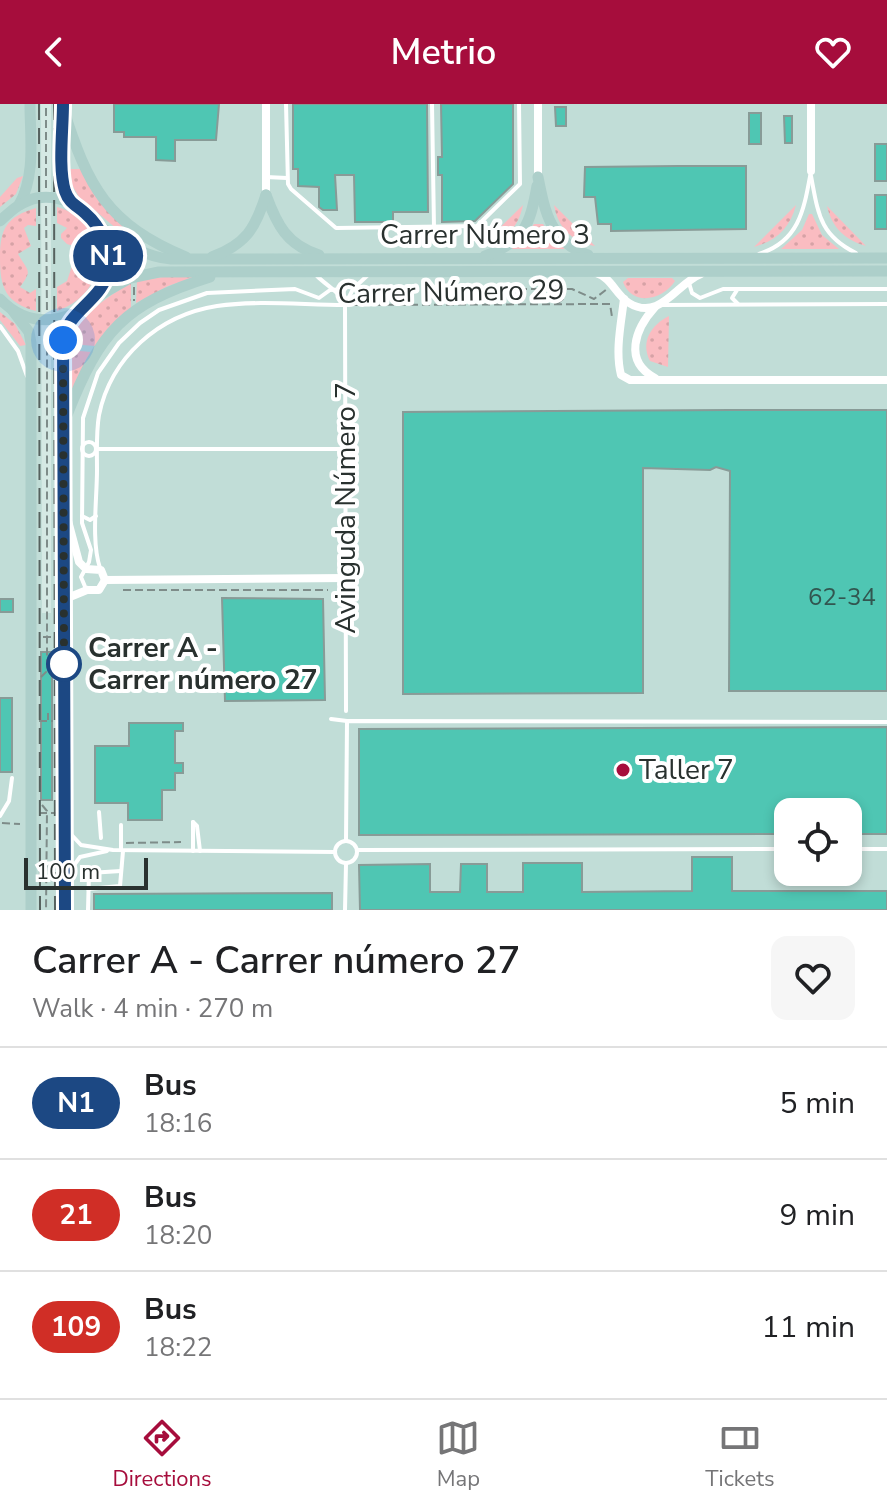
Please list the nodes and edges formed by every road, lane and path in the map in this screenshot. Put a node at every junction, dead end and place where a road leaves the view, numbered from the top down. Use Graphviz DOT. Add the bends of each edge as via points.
graph roads {
  1 [pos="30,104"];
  2 [pos="46,104"];
  3 [pos="266,104"];
  4 [pos="286,104"];
  5 [pos="432,104"];
  6 [pos="519,104"];
  7 [pos="538,104"];
  8 [pos="811,104"];
  9 [pos="63,106"];
  10 [pos="811,171"];
  11 [pos="266,177"];
  12 [pos="538,177"];
  13 [pos="287,178"];
  14 [pos="46,190"];
  15 [pos="266,195"];
  16 [pos="72,204"];
  17 [pos="46,206"];
  18 [pos="16,207"];
  19 [pos="0,218"];
  20 [pos="93,222"];
  21 [pos="434,228"];
  22 [pos="598,258"];
  23 [pos="747,258"];
  24 [pos="865,258"];
  25 [pos="887,258"];
  26 [pos="191,259"];
  27 [pos="207,259"];
  28 [pos="331,259"];
  29 [pos="479,259"];
  30 [pos="713,271"];
  31 [pos="887,271"];
  32 [pos="591,272"];
  33 [pos="315,273"];
  34 [pos="370,273"];
  35 [pos="220,274"];
  36 [pos="606,277"];
  37 [pos="691,279"];
  38 [pos="134,282"];
  39 [pos="345,289"];
  40 [pos="353,289"];
  41 [pos="556,289"];
  42 [pos="739,289"];
  43 [pos="887,289"];
  44 [pos="279,290"];
  45 [pos="330,290"];
  46 [pos="0,299"];
  47 [pos="93,299"];
  48 [pos="624,299"];
  49 [pos="556,304"];
  50 [pos="739,304"];
  51 [pos="887,304"];
  52 [pos="280,305"];
  53 [pos="345,305"];
  54 [pos="658,305"];
  55 [pos="134,306"];
  56 [pos="80,310"];
  57 [pos="13,311"];
  58 [pos="47,312"];
  59 [pos="612,314"];
  60 [pos="0,326"];
  61 [pos="47,331"];
  62 [pos="887,380"];
  63 [pos="660,381"];
  64 [pos="31,392"];
  65 [pos="64,423"];
  66 [pos="82,449"];
  67 [pos="97,449"];
  68 [pos="346,449"];
  69 [pos="64,509"];
  70 [pos="82,516"];
  71 [pos="96,516"];
  72 [pos="86,569"];
  73 [pos="101,570"];
  74 [pos="346,578"];
  75 [pos="105,580"];
  76 [pos="87,590"];
  77 [pos="123,590"];
  78 [pos="328,590"];
  79 [pos="65,599"];
  80 [pos="37,636"];
  81 [pos="47,637"];
  82 [pos="57,637"];
  83 [pos="47,671"];
  84 [pos="346,711"];
  85 [pos="48,713"];
  86 [pos="331,719"];
  87 [pos="39,721"];
  88 [pos="47,721"];
  89 [pos="54,721"];
  90 [pos="347,721"];
  91 [pos="887,722"];
  92 [pos="46,729"];
  93 [pos="12,778"];
  94 [pos="47,812"];
  95 [pos="99,812"];
  96 [pos="37,813"];
  97 [pos="58,813"];
  98 [pos="0,816"];
  99 [pos="0,822"];
  100 [pos="20,824"];
  101 [pos="65,824"];
  102 [pos="121,825"];
  103 [pos="101,838"];
  104 [pos="346,841"];
  105 [pos="181,842"];
  106 [pos="121,843"];
  107 [pos="774,849"];
  108 [pos="862,849"];
  109 [pos="887,849"];
  110 [pos="113,850"];
  111 [pos="122,850"];
  112 [pos="357,850"];
  113 [pos="196,851"];
  114 [pos="335,852"];
  115 [pos="346,863"];
  116 [pos="121,871"];
  117 [pos="65,878"];
  118 [pos="88,889"];
  119 [pos="31,910"];
  120 [pos="46,910"];
  121 [pos="65,910"];
  122 [pos="88,910"];
  123 [pos="345,910"];
  1 -- 18 [label="main road" via="30,175"];
  2 -- 14 [label="path"];
  3 -- 11 [label="street"];
  4 -- 13 [label="lane"];
  5 -- 21 [label="lane"];
  6 -- 21 [label="lane" via="520,184 477,226"];
  7 -- 12 [label="street"];
  8 -- 10 [label="street"];
  9 -- 16 [label="main road" via="64,184"];
  9 -- 26 [label="main road" via="84,169 108,206 137,232"];
  10 -- 23 [label="lane" via="796,229 768,251"];
  10 -- 24 [label="lane" via="824,228 839,244"];
  11 -- 13 [label="lane"];
  11 -- 15 [label="street"];
  12 -- 22 [label="main road" via="555,233 579,252"];
  12 -- 29 [label="main road" via="524,230 504,248"];
  13 -- 21 [label="lane" via="291,189 336,228"];
  15 -- 27 [label="main road" via="249,234"];
  15 -- 28 [label="main road" via="279,228 291,241"];
  16 -- 18 [label="main road" via="46,198"];
  16 -- 20 [label="main road, Carrer Número 3"];
  17 -- 58 [label="path"];
  18 -- 19 [label="main road"];
  20 -- 26 [label="main road, Carrer Número 3" via="151,256"];
  20 -- 47 [label="main road" via="103,237 108,262 106,279"];
  22 -- 23 [label="main road, Carrer Número 3"];
  22 -- 29 [label="main road, Carrer Número 3"];
  23 -- 24 [label="main road, Carrer Número 3"];
  24 -- 25 [label="main road, Carrer Número 3"];
  26 -- 27 [label="main road, Carrer Número 3"];
  27 -- 28 [label="main road, Carrer Número 3"];
  28 -- 29 [label="main road, Carrer Número 3"];
  30 -- 31 [label="main road, Carrer Número 3"];
  30 -- 32 [label="main road, Carrer Número 3"];
  30 -- 37 [label="street"];
  32 -- 34 [label="main road, Carrer Número 3"];
  32 -- 36 [label="street"];
  33 -- 34 [label="main road, Carrer Número 3"];
  33 -- 35 [label="main road, Carrer Número 3"];
  33 -- 45 [label="lane"];
  34 -- 40 [label="lane, Avinguda Número 7"];
  35 -- 47 [label="main road, Carrer Número 3" via="144,274"];
  35 -- 65 [label="main road" via="162,293 117,324 95,352"];
  36 -- 41 [label="path, Carrer Número 29" via="608,288 597,298"];
  36 -- 48 [label="street"];
  37 -- 42 [label="lane" via="691,290 700,298"];
  37 -- 54 [label="street"];
  38 -- 55 [label="path"];
  39 -- 45 [label="lane, Carrer Número 29"];
  40 -- 41 [label="path, Carrer Número 29"];
  40 -- 53 [label="lane, Avinguda Número 7"];
  41 -- 49 [label="path" via="563,297"];
  42 -- 43 [label="lane"];
  42 -- 50 [label="lane" via="732,295"];
  44 -- 45 [label="lane, Carrer Número 29" via="295,289 314,298"];
  44 -- 52 [label="lane" via="284,300"];
  44 -- 66 [label="lane, Carrer Número 29" via="207,293 171,304 140,323 111,353 93,384 83,418"];
  45 -- 53 [label="lane"];
  46 -- 57 [label="main road"];
  47 -- 56 [label="main road, Carrer Número 3"];
  48 -- 54 [label="street" via="638,307"];
  48 -- 63 [label="street" via="621,375"];
  49 -- 53 [label="path, Carrer Número 29"];
  49 -- 59 [label="path, Carrer Número 29" via="610,304"];
  50 -- 51 [label="lane"];
  50 -- 54 [label="lane"];
  52 -- 53 [label="lane, Carrer Número 29"];
  52 -- 67 [label="lane, Carrer Número 29" via="203,309 153,331 127,356 108,387"];
  53 -- 68 [label="lane, Avinguda Número 7"];
  54 -- 63 [label="street" via="638,328 635,352 645,372"];
  56 -- 57 [label="main road" via="48,321"];
  56 -- 65 [label="main road" via="63,340"];
  57 -- 64 [label="main road" via="30,338"];
  60 -- 64 [label="lane" via="18,351"];
  61 -- 81 [label="path"];
  62 -- 63 [label="street"];
  64 -- 119 [label="main road"];
  65 -- 69 [label="main road"];
  66 -- 67 [label="lane" via="88,442"];
  66 -- 67 [label="lane" via="90,457"];
  66 -- 70 [label="lane, Carrer Número 29"];
  67 -- 68 [label="lane"];
  67 -- 71 [label="lane, Carrer Número 29"];
  68 -- 74 [label="lane, Avinguda Número 7"];
  69 -- 72 [label="street" via="79,562"];
  69 -- 79 [label="main road"];
  70 -- 71 [label="lane"];
  70 -- 72 [label="lane, Carrer Número 29" via="91,547"];
  71 -- 73 [label="lane, Carrer Número 29"];
  72 -- 73 [label="street"];
  72 -- 76 [label="lane" via="81,581"];
  73 -- 75 [label="street"];
  74 -- 75 [label="street"];
  74 -- 84 [label="lane, Avinguda Número 7"];
  75 -- 76 [label="street" via="99,590"];
  76 -- 79 [label="street"];
  77 -- 78 [label="path"];
  79 -- 101 [label="main road"];
  80 -- 81 [label="path"];
  81 -- 82 [label="path"];
  81 -- 83 [label="path"];
  85 -- 88 [label="path"];
  86 -- 90 [label="lane"];
  87 -- 88 [label="path"];
  88 -- 89 [label="path"];
  88 -- 92 [label="path"];
  90 -- 91 [label="lane"];
  90 -- 104 [label="lane"];
  93 -- 98 [label="lane" via="9,801"];
  94 -- 96 [label="path"];
  94 -- 97 [label="path"];
  94 -- 120 [label="path"];
  95 -- 103 [label="lane"];
  99 -- 100 [label="path"];
  101 -- 110 [label="lane" via="81,845"];
  101 -- 117 [label="main road"];
  102 -- 106 [label="lane"];
  104 -- 112 [label="lane"];
  104 -- 114 [label="lane"];
  105 -- 106 [label="path"];
  106 -- 111 [label="lane"];
  107 -- 112 [label="lane"];
  108 -- 109 [label="lane"];
  110 -- 111 [label="lane"];
  110 -- 117 [label="lane" via="80,857"];
  111 -- 113 [label="lane"];
  111 -- 116 [label="lane"];
  112 -- 115 [label="lane" via="354,860"];
  113 -- 113 [label="lane" via="197,826 193,822"];
  113 -- 114 [label="lane"];
  114 -- 115 [label="lane" via="338,861"];
  115 -- 123 [label="lane"];
  116 -- 118 [label="lane" via="119,888"];
  116 -- 118 [label="lane" via="90,872"];
  117 -- 121 [label="main road"];
  118 -- 122 [label="lane"];
}
